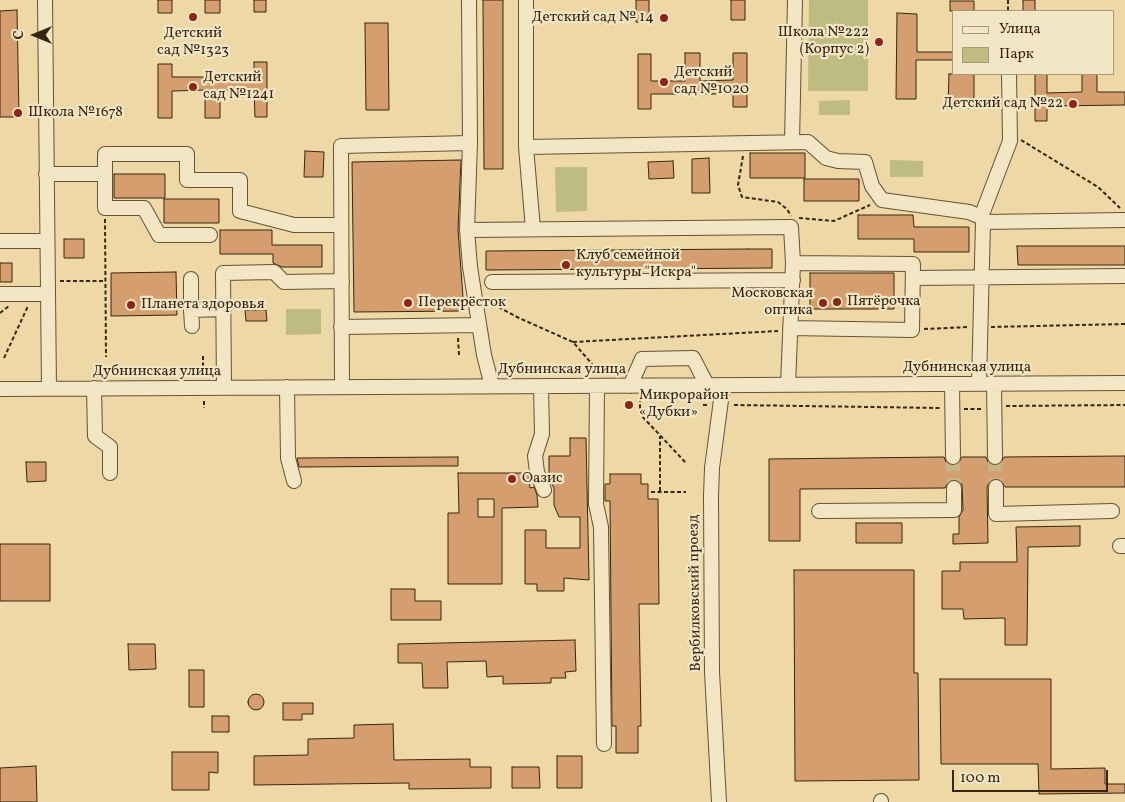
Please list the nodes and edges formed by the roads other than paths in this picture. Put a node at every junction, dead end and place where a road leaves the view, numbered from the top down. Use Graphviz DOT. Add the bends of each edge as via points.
graph roads {
  1 [pos="45,0"];
  2 [pos="469,0"];
  3 [pos="526,0"];
  4 [pos="795,0"];
  5 [pos="1009,75"];
  6 [pos="792,142"];
  7 [pos="470,143"];
  8 [pos="526,147"];
  9 [pos="46,174"];
  10 [pos="104,174"];
  11 [pos="982,219"];
  12 [pos="1125,220"];
  13 [pos="342,225"];
  14 [pos="533,229"];
  15 [pos="467,230"];
  16 [pos="210,234"];
  17 [pos="0,241"];
  18 [pos="47,241"];
  19 [pos="793,262"];
  20 [pos="1125,276"];
  21 [pos="913,278"];
  22 [pos="982,278"];
  23 [pos="191,279"];
  24 [pos="792,280"];
  25 [pos="342,282"];
  26 [pos="492,282"];
  27 [pos="43,290"];
  28 [pos="0,294"];
  29 [pos="224,309"];
  30 [pos="191,310"];
  31 [pos="192,326"];
  32 [pos="479,326"];
  33 [pos="341,327"];
  34 [pos="790,329"];
  35 [pos="1125,383"];
  36 [pos="952,384"];
  37 [pos="979,384"];
  38 [pos="994,384"];
  39 [pos="706,385"];
  40 [pos="723,385"];
  41 [pos="492,386"];
  42 [pos="541,386"];
  43 [pos="597,386"];
  44 [pos="630,386"];
  45 [pos="788,386"];
  46 [pos="287,387"];
  47 [pos="342,387"];
  48 [pos="0,388"];
  49 [pos="48,388"];
  50 [pos="94,388"];
  51 [pos="224,388"];
  52 [pos="953,457"];
  53 [pos="995,457"];
  54 [pos="110,473"];
  55 [pos="294,482"];
  56 [pos="996,487"];
  57 [pos="954,488"];
  58 [pos="544,490"];
  59 [pos="819,511"];
  60 [pos="1112,511"];
  61 [pos="604,744"];
  62 [pos="719,802"];
  1 -- 9 [label="street"];
  2 -- 7 [label="street"];
  3 -- 8 [label="street"];
  4 -- 6 [label="street"];
  5 -- 11 [label="street" via="1010,141"];
  6 -- 8 [label="street"];
  6 -- 11 [label="street" via="808,142 826,158 865,162 872,186 882,200 962,211"];
  7 -- 13 [label="street" via="341,146"];
  7 -- 15 [label="street"];
  8 -- 14 [label="street"];
  9 -- 10 [label="street"];
  9 -- 18 [label="street"];
  10 -- 13 [label="street" via="104,154 187,154 187,180 240,180 240,211 294,225"];
  10 -- 16 [label="street" via="104,208 144,208 160,234"];
  11 -- 12 [label="street"];
  11 -- 22 [label="street"];
  13 -- 25 [label="street"];
  14 -- 15 [label="street"];
  14 -- 19 [label="street" via="791,227"];
  15 -- 32 [label="street"];
  17 -- 18 [label="street"];
  18 -- 27 [label="street"];
  19 -- 21 [label="street" via="913,264"];
  19 -- 24 [label="street"];
  20 -- 22 [label="street"];
  21 -- 22 [label="street"];
  21 -- 34 [label="street" via="912,330"];
  22 -- 37 [label="street"];
  23 -- 30 [label="street"];
  24 -- 26 [label="street"];
  24 -- 34 [label="street"];
  25 -- 29 [label="street" via="284,282 274,272 223,273"];
  25 -- 33 [label="street"];
  27 -- 28 [label="street"];
  27 -- 49 [label="street"];
  29 -- 30 [label="street"];
  29 -- 51 [label="street"];
  30 -- 31 [label="street"];
  32 -- 33 [label="street"];
  32 -- 41 [label="street"];
  33 -- 47 [label="street"];
  34 -- 45 [label="street"];
  35 -- 38 [label="street, Дубнинская улица"];
  36 -- 37 [label="street, Дубнинская улица"];
  36 -- 45 [label="street, Дубнинская улица"];
  36 -- 52 [label="street"];
  37 -- 38 [label="street, Дубнинская улица"];
  38 -- 53 [label="street"];
  39 -- 40 [label="street, Дубнинская улица"];
  39 -- 44 [label="street, Дубнинская улица"];
  39 -- 44 [label="street" via="693,358 642,359"];
  40 -- 45 [label="street, Дубнинская улица"];
  40 -- 62 [label="street, Вербилковский проезд" via="711,496 712,672"];
  41 -- 42 [label="street, Дубнинская улица"];
  41 -- 47 [label="street, Дубнинская улица"];
  42 -- 43 [label="street, Дубнинская улица"];
  42 -- 58 [label="street" via="542,434 535,456"];
  43 -- 44 [label="street, Дубнинская улица"];
  43 -- 61 [label="street" via="596,504 601,527"];
  46 -- 47 [label="street, Дубнинская улица"];
  46 -- 51 [label="street, Дубнинская улица"];
  46 -- 55 [label="street" via="288,458"];
  48 -- 49 [label="street, Дубнинская улица"];
  49 -- 50 [label="street, Дубнинская улица"];
  50 -- 51 [label="street, Дубнинская улица"];
  50 -- 54 [label="street" via="95,436 110,447"];
  56 -- 60 [label="street" via="996,514"];
  57 -- 59 [label="street" via="954,510"];
}
